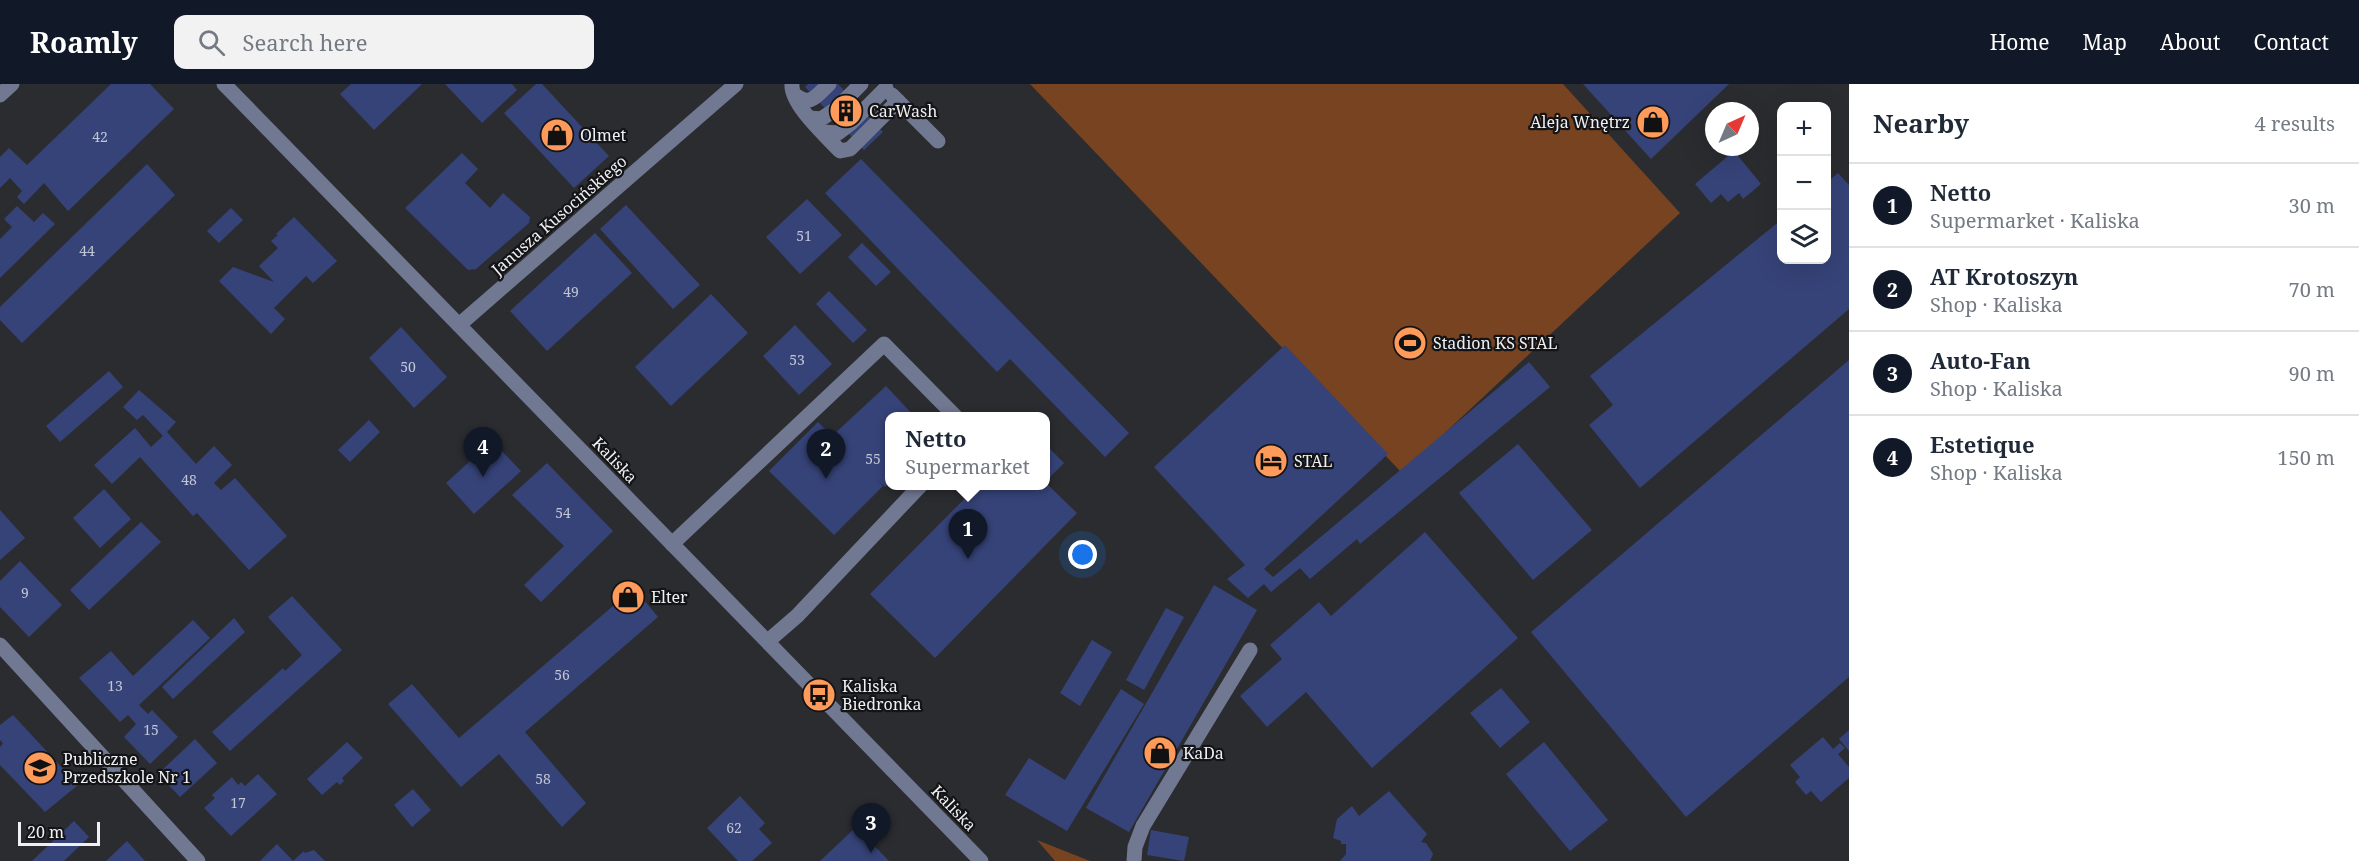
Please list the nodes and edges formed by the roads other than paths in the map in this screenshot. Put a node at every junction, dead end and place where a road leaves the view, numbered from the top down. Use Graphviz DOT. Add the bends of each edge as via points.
graph roads {
  1 [pos="12,84"];
  2 [pos="224,84"];
  3 [pos="736,84"];
  4 [pos="829,84"];
  5 [pos="861,84"];
  6 [pos="884,86"];
  7 [pos="793,89"];
  8 [pos="0,95"];
  9 [pos="898,101"];
  10 [pos="810,118"];
  11 [pos="823,132"];
  12 [pos="938,141"];
  13 [pos="459,325"];
  14 [pos="950,412"];
  15 [pos="916,490"];
  16 [pos="672,544"];
  17 [pos="768,641"];
  18 [pos="0,645"];
  19 [pos="1250,650"];
  20 [pos="198,861"];
  21 [pos="981,861"];
  22 [pos="1134,861"];
  1 -- 8 [label="street"];
  2 -- 13 [label="street, Kaliska"];
  3 -- 13 [label="street, Janusza Kusocińskiego"];
  4 -- 7 [label="street" via="811,101 803,101"];
  5 -- 10 [label="street" via="821,119"];
  6 -- 9 [label="street"];
  6 -- 11 [label="street" via="838,133"];
  7 -- 10 [label="street"];
  9 -- 11 [label="street" via="850,149 840,151"];
  9 -- 12 [label="street"];
  10 -- 11 [label="street"];
  13 -- 16 [label="street, Kaliska"];
  14 -- 16 [label="street" via="884,344"];
  15 -- 17 [label="street" via="797,616"];
  16 -- 17 [label="street, Kaliska"];
  17 -- 21 [label="street, Kaliska"];
  18 -- 20 [label="street"];
  19 -- 22 [label="street" via="1143,826"];
}
